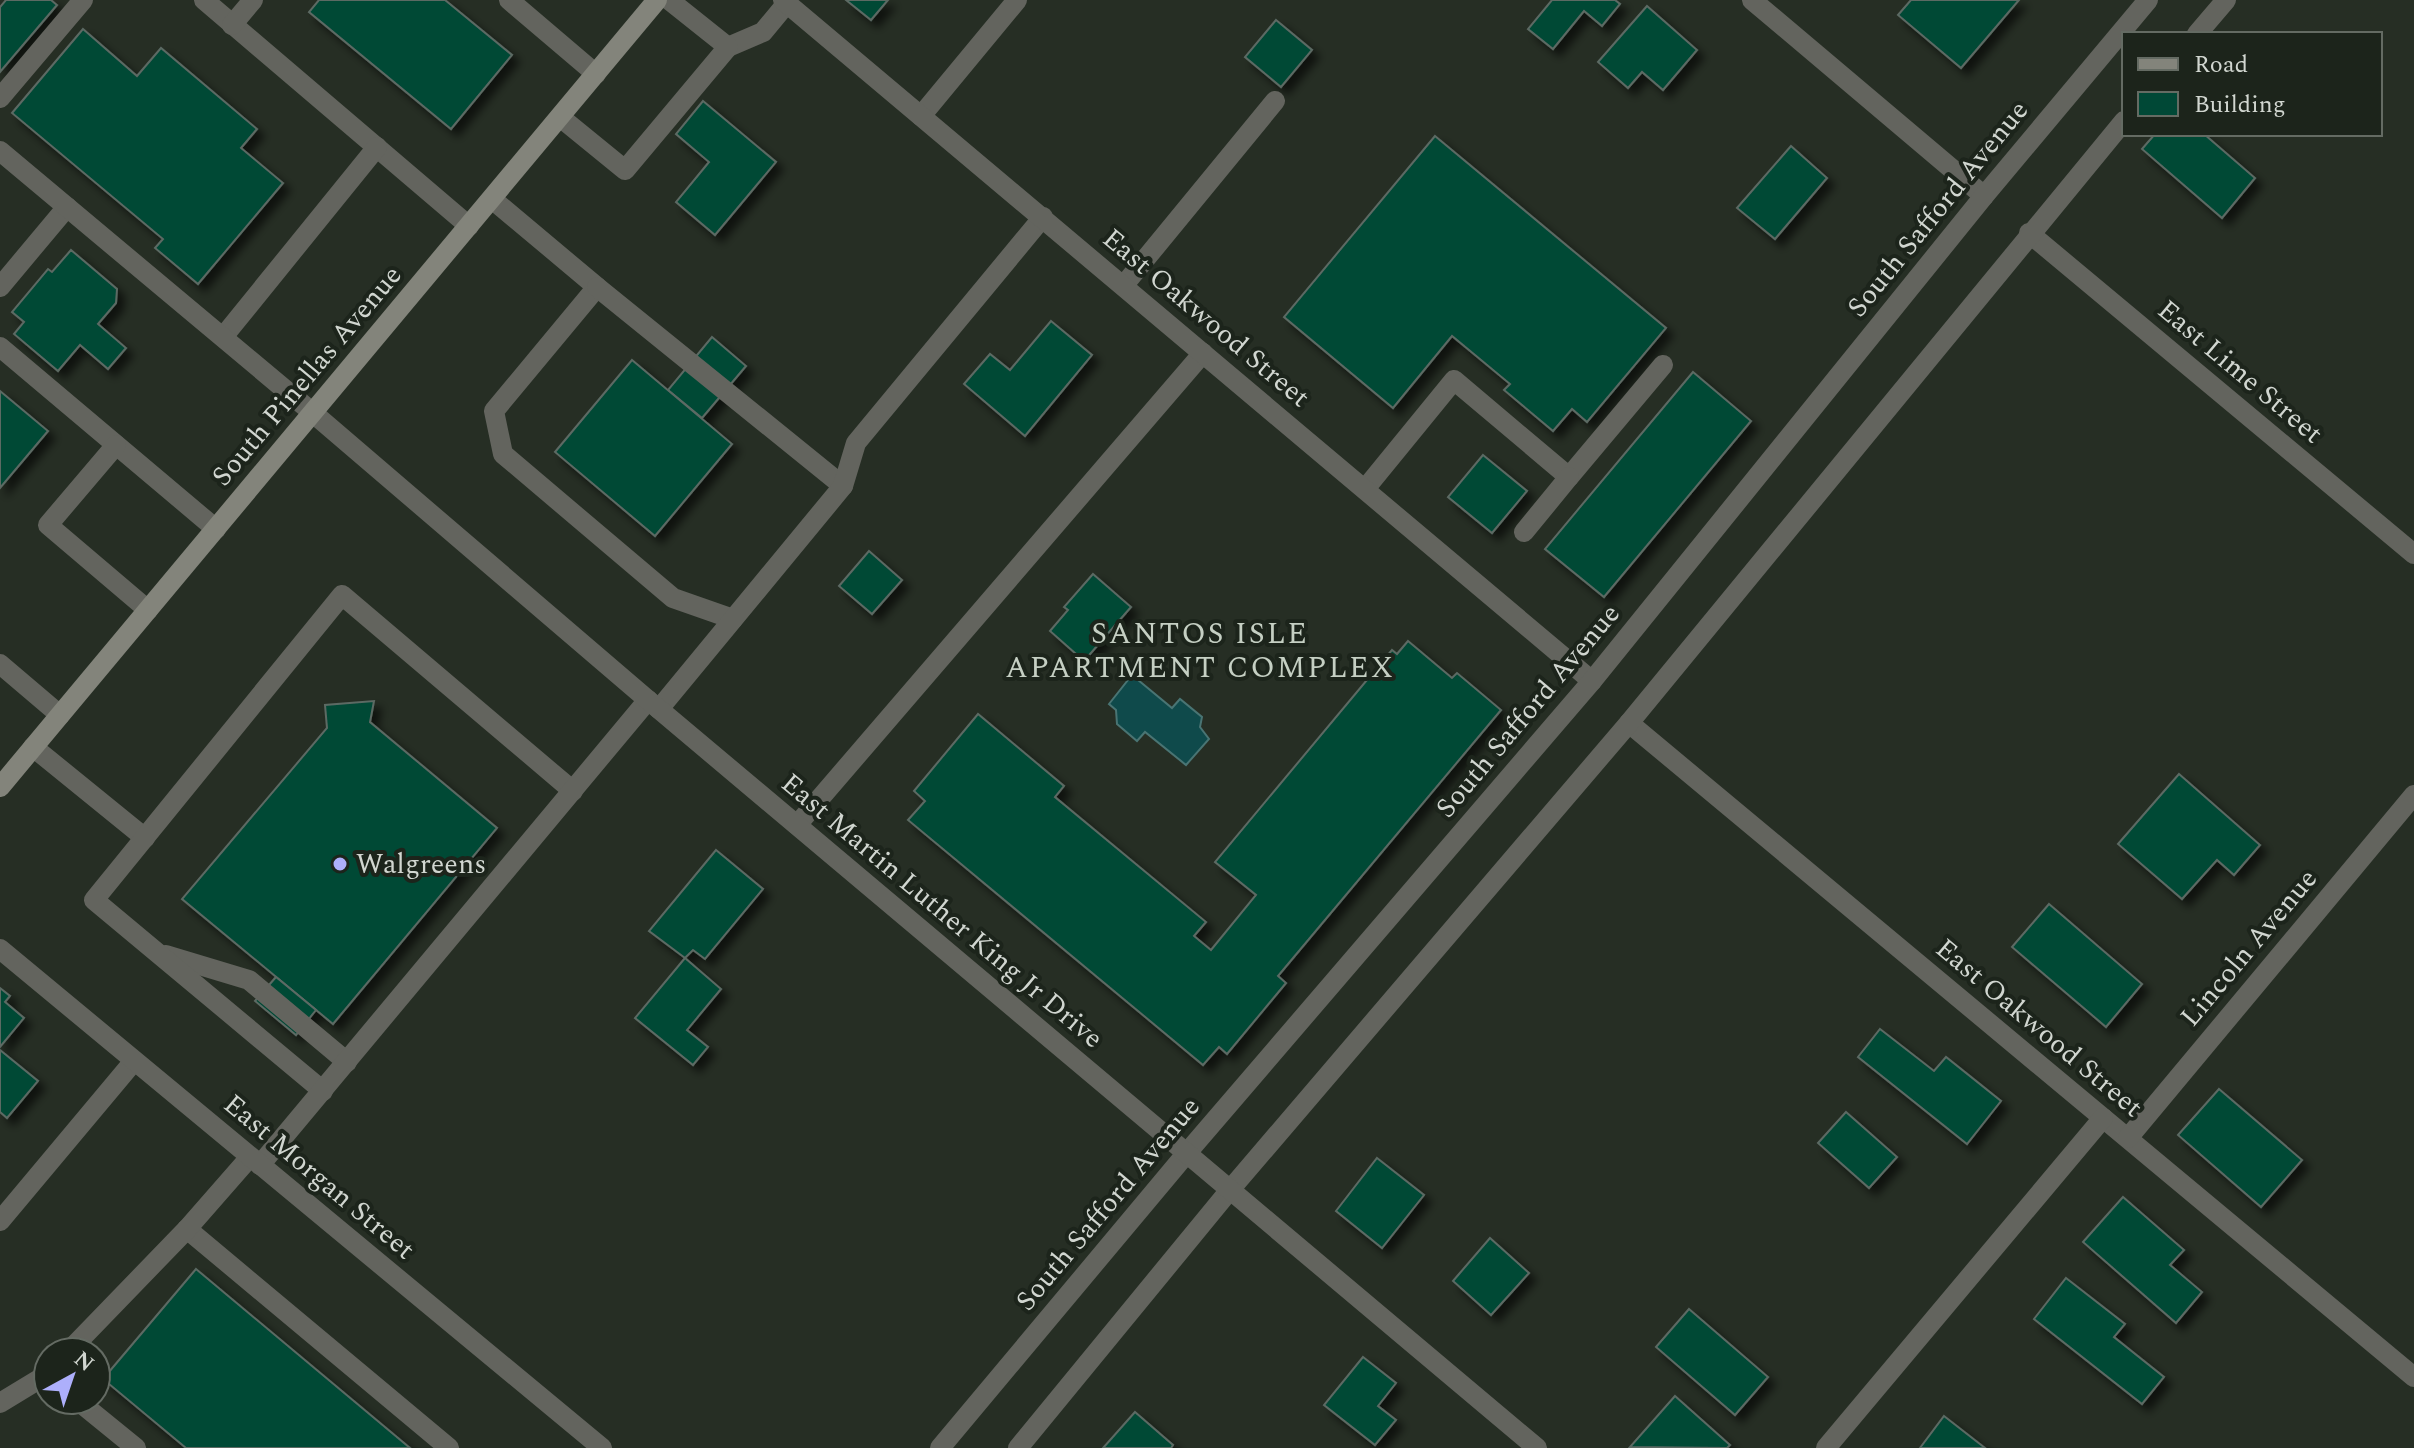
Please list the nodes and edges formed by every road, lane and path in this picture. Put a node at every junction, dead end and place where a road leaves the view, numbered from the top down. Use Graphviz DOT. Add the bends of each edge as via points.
graph roads {
  1 [pos="83,0"];
  2 [pos="204,0"];
  3 [pos="253,0"];
  4 [pos="509,0"];
  5 [pos="657,0"];
  6 [pos="669,0"];
  7 [pos="1752,0"];
  8 [pos="2148,0"];
  9 [pos="2226,0"];
  10 [pos="785,2"];
  11 [pos="1012,2"];
  12 [pos="232,25"];
  13 [pos="2199,32"];
  14 [pos="728,47"];
  15 [pos="596,74"];
  16 [pos="0,98"];
  17 [pos="1275,101"];
  18 [pos="921,116"];
  19 [pos="560,117"];
  20 [pos="2122,123"];
  21 [pos="377,147"];
  22 [pos="0,151"];
  23 [pos="1984,196"];
  24 [pos="492,199"];
  25 [pos="67,207"];
  26 [pos="1043,217"];
  27 [pos="469,226"];
  28 [pos="2029,233"];
  29 [pos="1124,285"];
  30 [pos="0,287"];
  31 [pos="597,287"];
  32 [pos="223,337"];
  33 [pos="0,347"];
  34 [pos="1203,353"];
  35 [pos="1663,365"];
  36 [pos="313,413"];
  37 [pos="116,445"];
  38 [pos="1569,477"];
  39 [pos="843,486"];
  40 [pos="1365,489"];
  41 [pos="216,529"];
  42 [pos="1524,532"];
  43 [pos="2414,554"];
  44 [pos="148,610"];
  45 [pos="733,619"];
  46 [pos="0,664"];
  47 [pos="1592,681"];
  48 [pos="654,704"];
  49 [pos="60,715"];
  50 [pos="1629,723"];
  51 [pos="33,747"];
  52 [pos="0,787"];
  53 [pos="573,791"];
  54 [pos="2414,795"];
  55 [pos="797,825"];
  56 [pos="145,838"];
  57 [pos="0,949"];
  58 [pos="158,952"];
  59 [pos="134,1061"];
  60 [pos="347,1062"];
  61 [pos="323,1091"];
  62 [pos="2103,1118"];
  63 [pos="2128,1138"];
  64 [pos="1186,1154"];
  65 [pos="255,1161"];
  66 [pos="1229,1191"];
  67 [pos="0,1221"];
  68 [pos="187,1229"];
  69 [pos="83,1336"];
  70 [pos="2414,1377"];
  71 [pos="32,1383"];
  72 [pos="0,1403"];
  73 [pos="97,1416"];
  74 [pos="136,1448"];
  75 [pos="449,1448"];
  76 [pos="602,1448"];
  77 [pos="940,1448"];
  78 [pos="1018,1448"];
  79 [pos="1537,1448"];
  80 [pos="1826,1448"];
  1 -- 16 [label="street"];
  2 -- 12 [label="street"];
  3 -- 12 [label="street"];
  4 -- 15 [label="street"];
  5 -- 15 [label="main road, South Pinellas Avenue"];
  6 -- 14 [label="street"];
  7 -- 23 [label="street"];
  8 -- 23 [label="street, South Safford Avenue"];
  9 -- 13 [label="street"];
  10 -- 14 [label="street" via="763,32"];
  10 -- 18 [label="street, East Oakwood Street"];
  11 -- 18 [label="street"];
  12 -- 21 [label="street"];
  14 -- 19 [label="street" via="625,170"];
  15 -- 19 [label="main road, South Pinellas Avenue"];
  17 -- 29 [label="street"];
  18 -- 26 [label="street, East Oakwood Street"];
  19 -- 24 [label="main road, South Pinellas Avenue"];
  20 -- 28 [label="street"];
  21 -- 27 [label="street"];
  21 -- 32 [label="street"];
  22 -- 25 [label="street, East Martin Luther King Jr Drive"];
  23 -- 47 [label="street, South Safford Avenue"];
  24 -- 27 [label="main road, South Pinellas Avenue"];
  24 -- 31 [label="street"];
  25 -- 30 [label="street"];
  25 -- 32 [label="street, East Martin Luther King Jr Drive"];
  26 -- 29 [label="street, East Oakwood Street"];
  26 -- 39 [label="street" via="856,443"];
  27 -- 36 [label="main road, South Pinellas Avenue"];
  28 -- 43 [label="street, East Lime Street"];
  28 -- 50 [label="street"];
  29 -- 34 [label="street, East Oakwood Street"];
  31 -- 39 [label="street"];
  31 -- 45 [label="street" via="494,411 503,454 673,598"];
  32 -- 36 [label="street, East Martin Luther King Jr Drive"];
  33 -- 37 [label="street"];
  34 -- 40 [label="street, East Oakwood Street"];
  34 -- 55 [label="street"];
  35 -- 38 [label="street"];
  36 -- 41 [label="main road, South Pinellas Avenue"];
  36 -- 48 [label="street, East Martin Luther King Jr Drive"];
  37 -- 41 [label="street"];
  37 -- 44 [label="street" via="48,525"];
  38 -- 40 [label="street" via="1454,380"];
  38 -- 42 [label="street"];
  39 -- 45 [label="street"];
  40 -- 47 [label="street, East Oakwood Street"];
  41 -- 44 [label="main road, South Pinellas Avenue"];
  44 -- 49 [label="main road, South Pinellas Avenue"];
  45 -- 48 [label="street"];
  46 -- 49 [label="street"];
  47 -- 64 [label="street, South Safford Avenue"];
  48 -- 53 [label="street"];
  48 -- 55 [label="street, East Martin Luther King Jr Drive"];
  49 -- 51 [label="main road, South Pinellas Avenue"];
  50 -- 62 [label="street, East Oakwood Street"];
  50 -- 66 [label="street"];
  51 -- 52 [label="main road, South Pinellas Avenue"];
  51 -- 56 [label="street"];
  53 -- 56 [label="street" via="342,595"];
  53 -- 60 [label="street"];
  54 -- 63 [label="street, Lincoln Avenue"];
  55 -- 64 [label="street, East Martin Luther King Jr Drive"];
  56 -- 58 [label="street" via="94,900"];
  57 -- 59 [label="street, East Morgan Street"];
  58 -- 60 [label="street" via="249,980"];
  58 -- 61 [label="street"];
  59 -- 65 [label="street, East Morgan Street"];
  59 -- 67 [label="street"];
  60 -- 61 [label="street"];
  61 -- 65 [label="street"];
  62 -- 63 [label="street, East Oakwood Street"];
  62 -- 80 [label="street"];
  63 -- 70 [label="street, East Oakwood Street"];
  64 -- 66 [label="street, East Martin Luther King Jr Drive"];
  64 -- 77 [label="street, South Safford Avenue"];
  65 -- 68 [label="street"];
  65 -- 76 [label="street, East Morgan Street"];
  66 -- 78 [label="street"];
  66 -- 79 [label="street, East Martin Luther King Jr Drive"];
  68 -- 69 [label="street"];
  68 -- 75 [label="street"];
  71 -- 72 [label="street"];
  73 -- 74 [label="street"];
}
